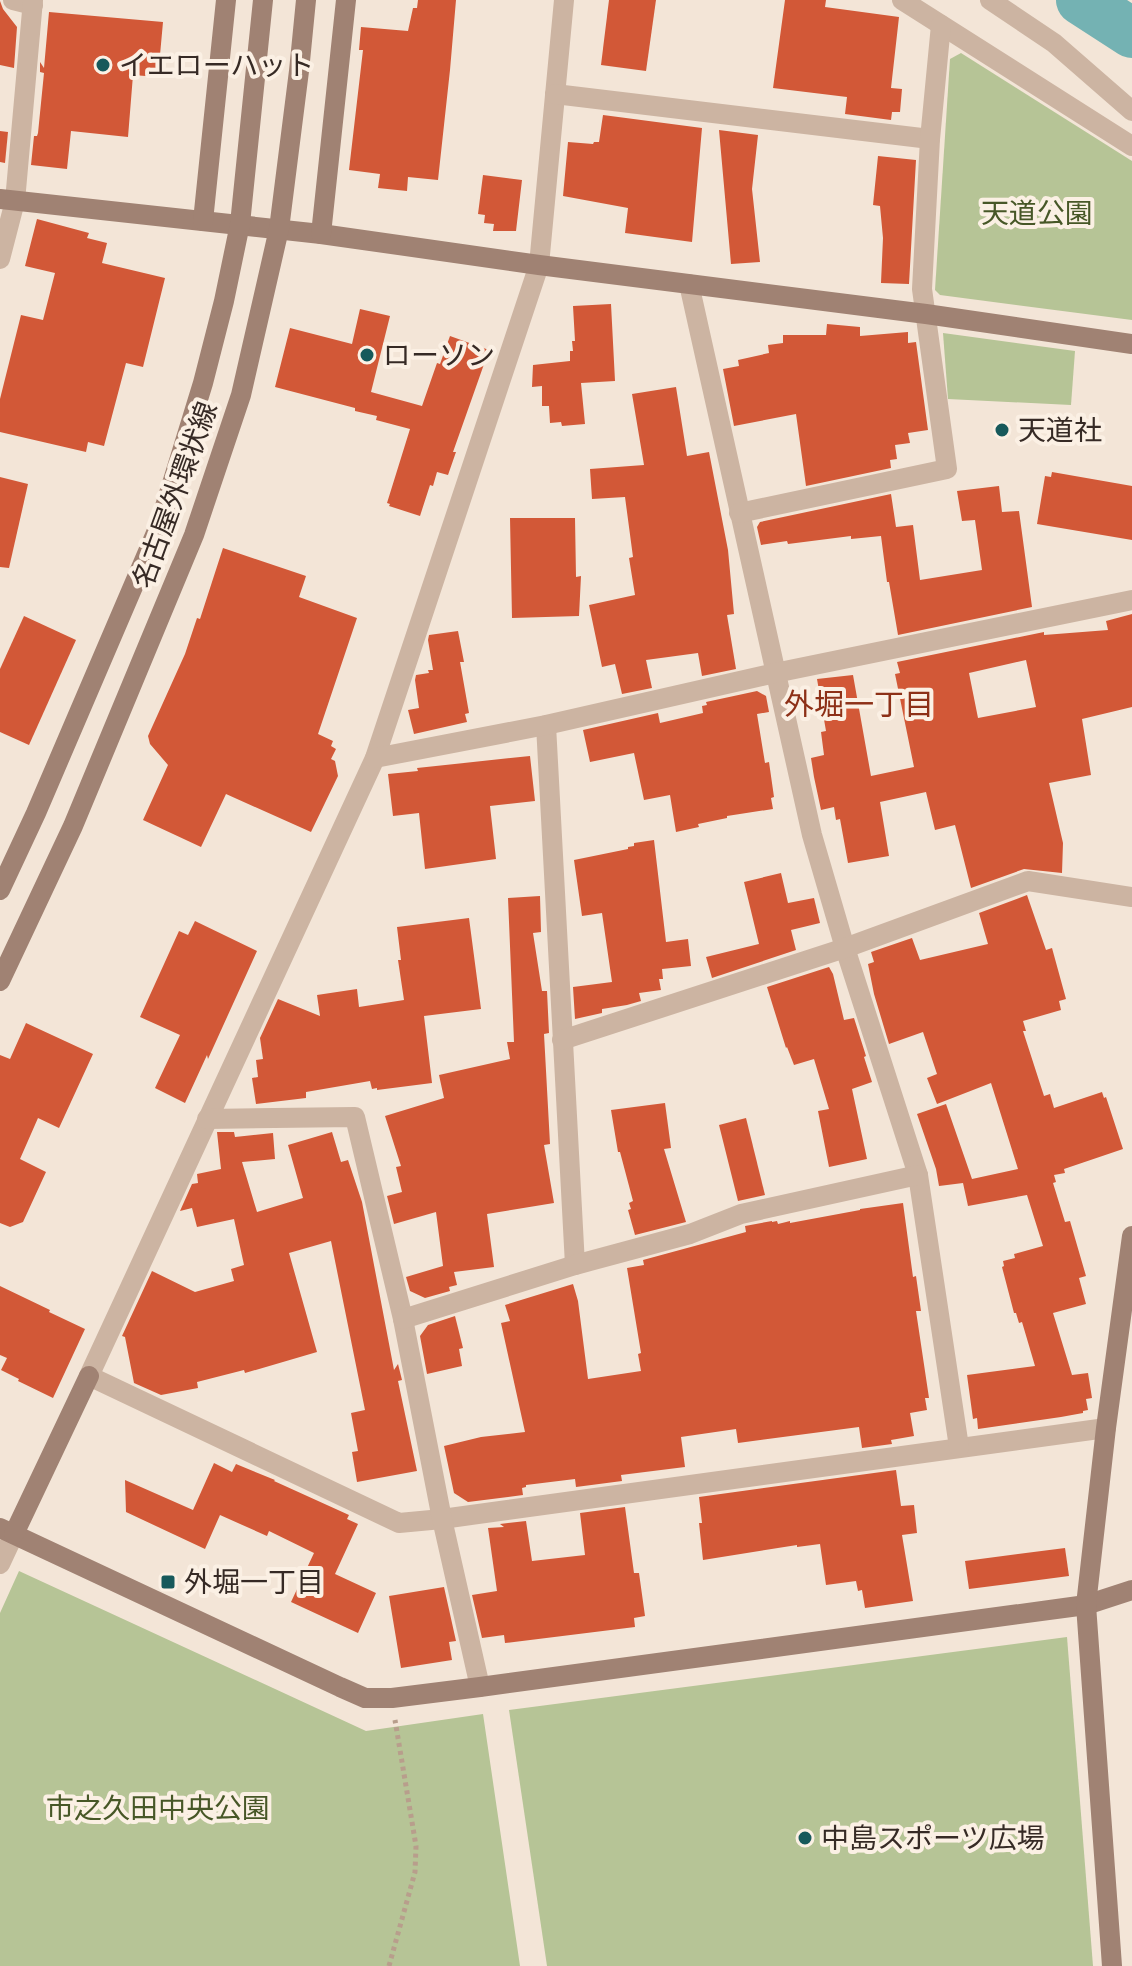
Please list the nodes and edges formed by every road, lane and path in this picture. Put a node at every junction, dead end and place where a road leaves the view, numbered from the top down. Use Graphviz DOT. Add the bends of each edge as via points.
graph roads {
  1 [pos="226,0"];
  2 [pos="263,0"];
  3 [pos="306,0"];
  4 [pos="346,0"];
  5 [pos="564,0"];
  6 [pos="902,0"];
  7 [pos="990,0"];
  8 [pos="27,2"];
  9 [pos="941,25"];
  10 [pos="555,94"];
  11 [pos="1132,111"];
  12 [pos="930,139"];
  13 [pos="1132,146"];
  14 [pos="7,200"];
  15 [pos="203,221"];
  16 [pos="240,224"];
  17 [pos="279,229"];
  18 [pos="321,234"];
  19 [pos="0,259"];
  20 [pos="539,265"];
  21 [pos="689,284"];
  22 [pos="926,314"];
  23 [pos="1132,344"];
  24 [pos="739,513"];
  25 [pos="1132,600"];
  26 [pos="775,673"];
  27 [pos="546,725"];
  28 [pos="375,758"];
  29 [pos="0,890"];
  30 [pos="1132,897"];
  31 [pos="845,948"];
  32 [pos="0,981"];
  33 [pos="562,1040"];
  34 [pos="207,1119"];
  35 [pos="918,1175"];
  36 [pos="1132,1236"];
  37 [pos="575,1265"];
  38 [pos="403,1319"];
  39 [pos="89,1376"];
  40 [pos="1106,1428"];
  41 [pos="959,1447"];
  42 [pos="442,1519"];
  43 [pos="7,1531"];
  44 [pos="0,1564"];
  45 [pos="1132,1590"];
  46 [pos="1086,1605"];
  47 [pos="480,1687"];
  48 [pos="392,1698"];
  49 [pos="389,1966"];
  50 [pos="1112,1966"];
  1 -- 15 [label="street"];
  2 -- 16 [label="street, 名古屋外環状線"];
  3 -- 17 [label="street, 名古屋外環状線"];
  4 -- 18 [label="street"];
  5 -- 10 [label="street"];
  6 -- 9 [label="street"];
  7 -- 11 [label="street" via="1054,43"];
  8 -- 14 [label="street"];
  9 -- 12 [label="street"];
  9 -- 13 [label="street"];
  10 -- 12 [label="street"];
  10 -- 20 [label="street"];
  12 -- 22 [label="street" via="922,289"];
  14 -- 15 [label="street"];
  14 -- 19 [label="street"];
  15 -- 16 [label="street"];
  16 -- 17 [label="street"];
  16 -- 29 [label="street, 名古屋外環状線" via="203,383 159,526"];
  17 -- 18 [label="street"];
  17 -- 32 [label="street, 名古屋外環状線" via="241,395 194,535 73,826"];
  18 -- 20 [label="street"];
  20 -- 21 [label="street"];
  20 -- 28 [label="street"];
  21 -- 22 [label="street"];
  21 -- 24 [label="street"];
  22 -- 23 [label="street"];
  22 -- 24 [label="street" via="947,469"];
  24 -- 26 [label="street"];
  25 -- 26 [label="street"];
  26 -- 27 [label="street"];
  26 -- 31 [label="street" via="812,835"];
  27 -- 28 [label="street"];
  27 -- 33 [label="street"];
  28 -- 34 [label="street"];
  30 -- 31 [label="street" via="1028,881"];
  31 -- 33 [label="street"];
  31 -- 35 [label="street"];
  33 -- 37 [label="street"];
  34 -- 38 [label="street" via="355,1117"];
  34 -- 39 [label="street"];
  35 -- 37 [label="street" via="741,1214 690,1234"];
  35 -- 41 [label="street"];
  36 -- 40 [label="street"];
  37 -- 38 [label="street"];
  38 -- 42 [label="street"];
  39 -- 42 [label="street" via="399,1523"];
  39 -- 43 [label="street"];
  40 -- 41 [label="street"];
  40 -- 46 [label="street"];
  41 -- 42 [label="street"];
  42 -- 47 [label="street"];
  43 -- 44 [label="street"];
  43 -- 48 [label="street" via="365,1698"];
  45 -- 46 [label="street"];
  46 -- 47 [label="street"];
  46 -- 50 [label="street"];
  47 -- 48 [label="street"];
  48 -- 49 [label="path" via="416,1846 415,1872"];
}
